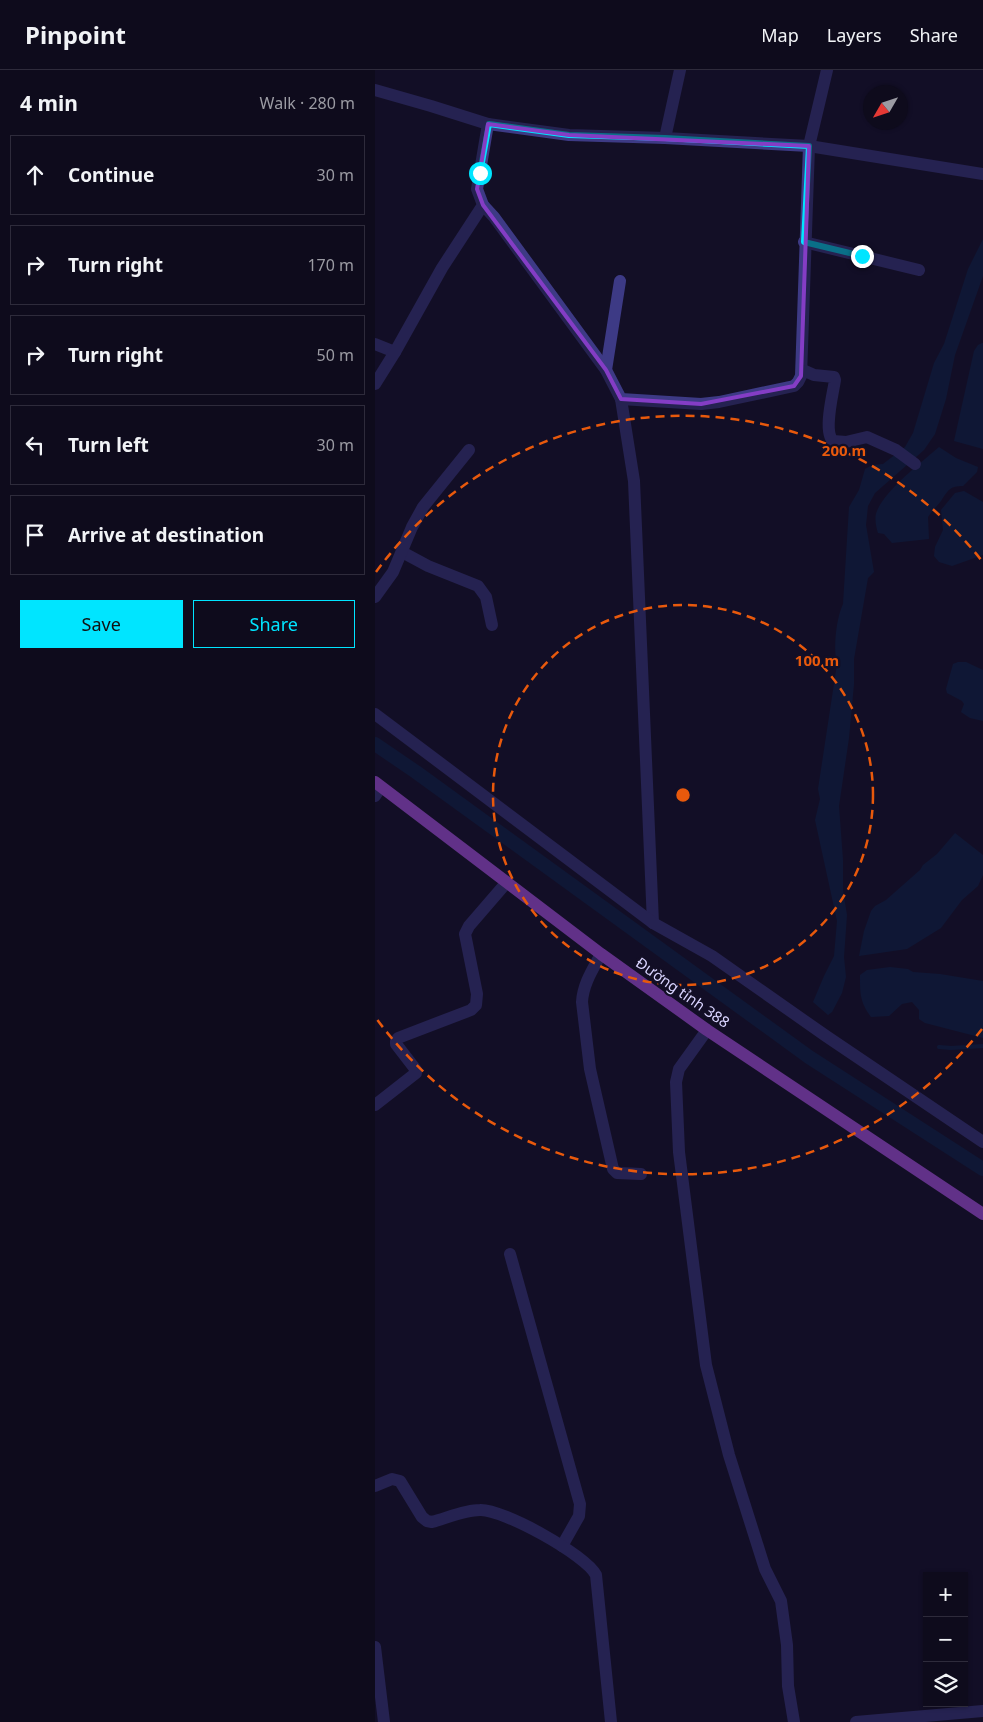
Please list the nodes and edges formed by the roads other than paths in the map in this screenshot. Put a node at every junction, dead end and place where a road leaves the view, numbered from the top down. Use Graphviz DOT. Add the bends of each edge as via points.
graph roads {
  1 [pos="680,70"];
  2 [pos="827,70"];
  3 [pos="375,90"];
  4 [pos="489,124"];
  5 [pos="665,138"];
  6 [pos="809,146"];
  7 [pos="983,174"];
  8 [pos="483,205"];
  9 [pos="804,242"];
  10 [pos="919,270"];
  11 [pos="620,281"];
  12 [pos="375,344"];
  13 [pos="395,352"];
  14 [pos="606,370"];
  15 [pos="805,371"];
  16 [pos="375,384"];
  17 [pos="621,399"];
  18 [pos="469,450"];
  19 [pos="915,464"];
  20 [pos="402,552"];
  21 [pos="375,596"];
  22 [pos="492,625"];
  23 [pos="375,714"];
  24 [pos="377,788"];
  25 [pos="507,882"];
  26 [pos="653,922"];
  27 [pos="601,954"];
  28 [pos="707,1030"];
  29 [pos="375,1105"];
  30 [pos="983,1142"];
  31 [pos="641,1174"];
  32 [pos="983,1214"];
  33 [pos="510,1254"];
  34 [pos="375,1486"];
  35 [pos="562,1546"];
  36 [pos="375,1647"];
  37 [pos="983,1711"];
  38 [pos="384,1722"];
  39 [pos="611,1722"];
  40 [pos="794,1722"];
  41 [pos="856,1722"];
  1 -- 5 [label="street"];
  2 -- 6 [label="street"];
  3 -- 4 [label="street"];
  4 -- 5 [label="street" via="569,135"];
  4 -- 8 [label="street" via="477,189"];
  5 -- 6 [label="street"];
  6 -- 7 [label="street"];
  6 -- 9 [label="street"];
  8 -- 13 [label="street" via="442,268"];
  8 -- 14 [label="street"];
  9 -- 10 [label="street"];
  9 -- 17 [label="street" via="801,376 794,386 701,404"];
  11 -- 14 [label="street"];
  12 -- 13 [label="street"];
  13 -- 16 [label="street"];
  14 -- 17 [label="street"];
  15 -- 19 [label="street" via="834,377 829,423 833,441 846,442 867,437 896,450"];
  17 -- 26 [label="street" via="634,481"];
  18 -- 20 [label="street" via="423,507"];
  20 -- 21 [label="street" via="393,572"];
  20 -- 22 [label="street" via="478,586 486,596"];
  23 -- 26 [label="street"];
  24 -- 25 [label="main road, Đường tỉnh 388"];
  25 -- 27 [label="main road, Đường tỉnh 388"];
  25 -- 29 [label="street" via="465,934 477,994 476,1006 398,1038 397,1044 416,1073"];
  26 -- 30 [label="street" via="712,956"];
  27 -- 28 [label="main road, Đường tỉnh 388"];
  27 -- 31 [label="street" via="585,986 582,1002 590,1069 613,1169 617,1173"];
  28 -- 32 [label="main road, Đường tỉnh 388"];
  28 -- 40 [label="street" via="679,1070 676,1082 679,1152 705,1355 729,1455 765,1570 781,1601"];
  33 -- 35 [label="street" via="580,1504 579,1516"];
  34 -- 35 [label="street" via="392,1479 401,1481 422,1518 427,1521 487,1510 543,1534"];
  35 -- 39 [label="street" via="596,1575"];
  36 -- 38 [label="street"];
  37 -- 41 [label="street"];
}
